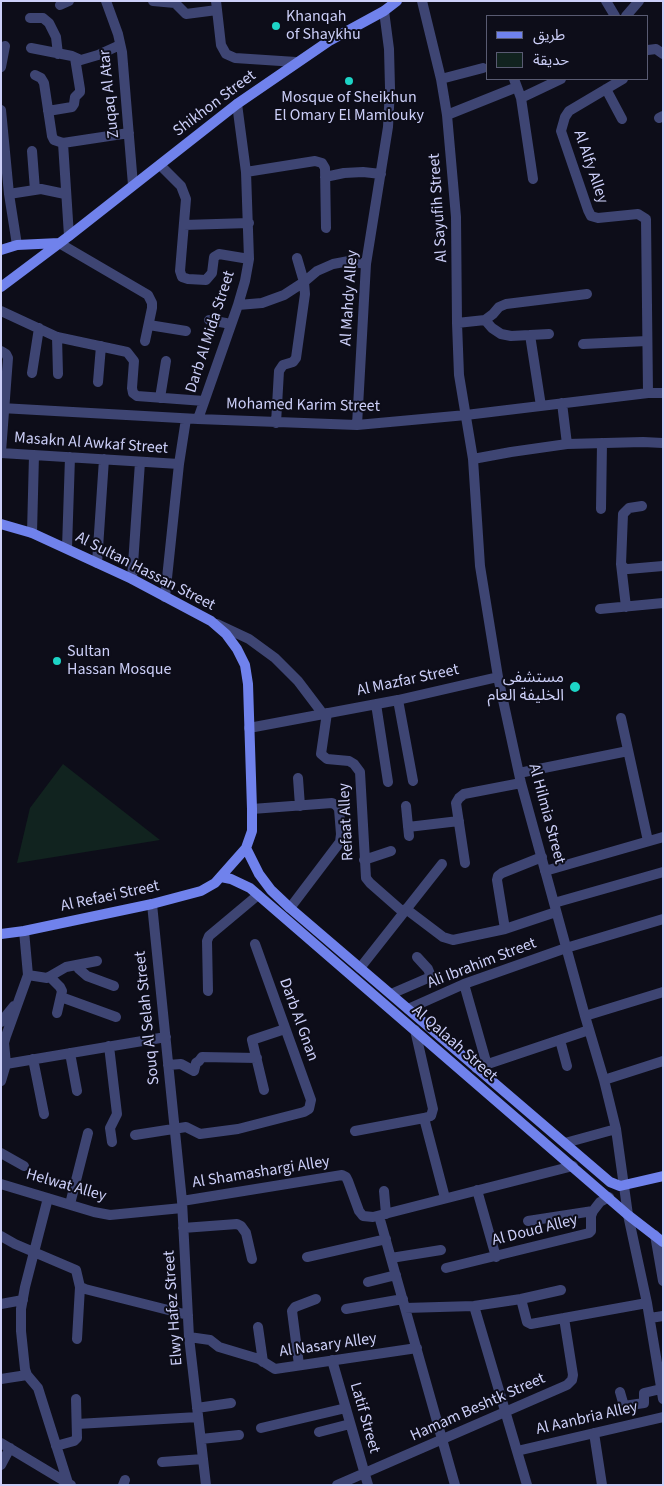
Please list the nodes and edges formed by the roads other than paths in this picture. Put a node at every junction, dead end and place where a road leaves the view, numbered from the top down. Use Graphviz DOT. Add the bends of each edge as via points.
graph roads {
  1 [pos="106,1"];
  2 [pos="153,1"];
  3 [pos="397,1"];
  4 [pos="422,1"];
  5 [pos="606,1"];
  6 [pos="639,1"];
  7 [pos="217,6"];
  8 [pos="384,11"];
  9 [pos="614,15"];
  10 [pos="627,15"];
  11 [pos="30,18"];
  12 [pos="120,45"];
  13 [pos="5,46"];
  14 [pos="31,48"];
  15 [pos="58,54"];
  16 [pos="75,58"];
  17 [pos="296,62"];
  18 [pos="1,67"];
  19 [pos="483,68"];
  20 [pos="35,75"];
  21 [pos="441,79"];
  22 [pos="559,80"];
  23 [pos="621,80"];
  24 [pos="516,83"];
  25 [pos="606,89"];
  26 [pos="521,98"];
  27 [pos="237,104"];
  28 [pos="1,110"];
  29 [pos="48,111"];
  30 [pos="447,115"];
  31 [pos="622,119"];
  32 [pos="2,124"];
  33 [pos="129,133"];
  34 [pos="63,143"];
  35 [pos="32,151"];
  36 [pos="160,165"];
  37 [pos="246,172"];
  38 [pos="382,174"];
  39 [pos="325,177"];
  40 [pos="533,178"];
  41 [pos="133,185"];
  42 [pos="35,190"];
  43 [pos="9,194"];
  44 [pos="65,194"];
  45 [pos="249,223"];
  46 [pos="184,225"];
  47 [pos="326,228"];
  48 [pos="69,236"];
  49 [pos="59,243"];
  50 [pos="17,245"];
  51 [pos="1,250"];
  52 [pos="297,258"];
  53 [pos="249,259"];
  54 [pos="366,264"];
  55 [pos="304,282"];
  56 [pos="1,287"];
  57 [pos="587,294"];
  58 [pos="238,305"];
  59 [pos="1,311"];
  60 [pos="209,320"];
  61 [pos="485,320"];
  62 [pos="457,323"];
  63 [pos="148,324"];
  64 [pos="231,324"];
  65 [pos="39,328"];
  66 [pos="186,331"];
  67 [pos="549,334"];
  68 [pos="530,335"];
  69 [pos="57,338"];
  70 [pos="145,341"];
  71 [pos="647,341"];
  72 [pos="583,344"];
  73 [pos="101,346"];
  74 [pos="1,351"];
  75 [pos="166,361"];
  76 [pos="32,373"];
  77 [pos="4,374"];
  78 [pos="58,374"];
  79 [pos="98,382"];
  80 [pos="648,393"];
  81 [pos="663,394"];
  82 [pos="160,398"];
  83 [pos="204,401"];
  84 [pos="562,403"];
  85 [pos="541,406"];
  86 [pos="3,408"];
  87 [pos="466,415"];
  88 [pos="186,418"];
  89 [pos="198,419"];
  90 [pos="276,423"];
  91 [pos="357,426"];
  92 [pos="602,443"];
  93 [pos="663,443"];
  94 [pos="567,444"];
  95 [pos="1,452"];
  96 [pos="34,455"];
  97 [pos="70,457"];
  98 [pos="104,459"];
  99 [pos="473,459"];
  100 [pos="140,462"];
  101 [pos="179,464"];
  102 [pos="642,506"];
  103 [pos="601,509"];
  104 [pos="1,524"];
  105 [pos="32,533"];
  106 [pos="67,548"];
  107 [pos="97,563"];
  108 [pos="621,564"];
  109 [pos="663,566"];
  110 [pos="132,579"];
  111 [pos="165,597"];
  112 [pos="663,603"];
  113 [pos="626,607"];
  114 [pos="600,609"];
  115 [pos="211,620"];
  116 [pos="498,677"];
  117 [pos="398,700"];
  118 [pos="376,704"];
  119 [pos="325,714"];
  120 [pos="621,718"];
  121 [pos="249,728"];
  122 [pos="628,751"];
  123 [pos="298,778"];
  124 [pos="520,778"];
  125 [pos="413,781"];
  126 [pos="388,782"];
  127 [pos="300,806"];
  128 [pos="406,806"];
  129 [pos="252,809"];
  130 [pos="459,821"];
  131 [pos="663,836"];
  132 [pos="648,841"];
  133 [pos="246,848"];
  134 [pos="391,851"];
  135 [pos="542,858"];
  136 [pos="364,860"];
  137 [pos="465,863"];
  138 [pos="442,864"];
  139 [pos="545,870"];
  140 [pos="663,872"];
  141 [pos="221,877"];
  142 [pos="258,895"];
  143 [pos="152,904"];
  144 [pos="290,908"];
  145 [pos="555,908"];
  146 [pos="405,910"];
  147 [pos="663,919"];
  148 [pos="506,929"];
  149 [pos="24,931"];
  150 [pos="1,934"];
  151 [pos="255,944"];
  152 [pos="566,948"];
  153 [pos="417,957"];
  154 [pos="97,961"];
  155 [pos="76,965"];
  156 [pos="360,968"];
  157 [pos="28,974"];
  158 [pos="50,977"];
  159 [pos="464,984"];
  160 [pos="114,986"];
  161 [pos="208,991"];
  162 [pos="663,992"];
  163 [pos="390,994"];
  164 [pos="61,997"];
  165 [pos="20,999"];
  166 [pos="408,1009"];
  167 [pos="57,1013"];
  168 [pos="584,1016"];
  169 [pos="116,1017"];
  170 [pos="1,1022"];
  171 [pos="285,1029"];
  172 [pos="416,1030"];
  173 [pos="589,1030"];
  174 [pos="166,1037"];
  175 [pos="560,1040"];
  176 [pos="110,1046"];
  177 [pos="70,1053"];
  178 [pos="257,1058"];
  179 [pos="33,1060"];
  180 [pos="663,1061"];
  181 [pos="6,1064"];
  182 [pos="168,1064"];
  183 [pos="487,1065"];
  184 [pos="567,1066"];
  185 [pos="476,1068"];
  186 [pos="604,1080"];
  187 [pos="1,1081"];
  188 [pos="77,1090"];
  189 [pos="264,1090"];
  190 [pos="44,1114"];
  191 [pos="424,1118"];
  192 [pos="174,1128"];
  193 [pos="616,1129"];
  194 [pos="354,1131"];
  195 [pos="88,1133"];
  196 [pos="135,1135"];
  197 [pos="112,1142"];
  198 [pos="565,1143"];
  199 [pos="1,1153"];
  200 [pos="24,1166"];
  201 [pos="573,1166"];
  202 [pos="663,1176"];
  203 [pos="1,1184"];
  204 [pos="624,1186"];
  205 [pos="477,1190"];
  206 [pos="384,1191"];
  207 [pos="48,1198"];
  208 [pos="445,1198"];
  209 [pos="609,1198"];
  210 [pos="70,1204"];
  211 [pos="182,1205"];
  212 [pos="593,1211"];
  213 [pos="383,1215"];
  214 [pos="628,1215"];
  215 [pos="528,1221"];
  216 [pos="183,1228"];
  217 [pos="1,1236"];
  218 [pos="659,1238"];
  219 [pos="386,1240"];
  220 [pos="441,1250"];
  221 [pos="34,1252"];
  222 [pos="306,1257"];
  223 [pos="496,1257"];
  224 [pos="391,1258"];
  225 [pos="252,1259"];
  226 [pos="446,1268"];
  227 [pos="396,1275"];
  228 [pos="663,1281"];
  229 [pos="368,1282"];
  230 [pos="80,1287"];
  231 [pos="561,1290"];
  232 [pos="316,1299"];
  233 [pos="522,1299"];
  234 [pos="23,1300"];
  235 [pos="404,1303"];
  236 [pos="647,1303"];
  237 [pos="1,1304"];
  238 [pos="474,1306"];
  239 [pos="346,1309"];
  240 [pos="188,1315"];
  241 [pos="663,1316"];
  242 [pos="564,1318"];
  243 [pos="650,1318"];
  244 [pos="258,1327"];
  245 [pos="189,1337"];
  246 [pos="77,1339"];
  247 [pos="417,1348"];
  248 [pos="332,1360"];
  249 [pos="264,1362"];
  250 [pos="660,1364"];
  251 [pos="299,1366"];
  252 [pos="27,1375"];
  253 [pos="1,1379"];
  254 [pos="620,1392"];
  255 [pos="662,1393"];
  256 [pos="76,1399"];
  257 [pos="231,1403"];
  258 [pos="346,1408"];
  259 [pos="506,1412"];
  260 [pos="198,1413"];
  261 [pos="663,1417"];
  262 [pos="77,1424"];
  263 [pos="350,1424"];
  264 [pos="261,1428"];
  265 [pos="319,1432"];
  266 [pos="594,1433"];
  267 [pos="239,1435"];
  268 [pos="201,1439"];
  269 [pos="443,1439"];
  270 [pos="6,1445"];
  271 [pos="56,1446"];
  272 [pos="517,1451"];
  273 [pos="203,1459"];
  274 [pos="162,1462"];
  275 [pos="1,1464"];
  276 [pos="365,1473"];
  277 [pos="54,1480"];
  278 [pos="70,1484"];
  279 [pos="206,1485"];
  280 [pos="337,1485"];
  281 [pos="368,1485"];
  282 [pos="455,1485"];
  283 [pos="527,1485"];
  284 [pos="602,1485"];
  1 -- 12 [label="street, Zuqaq Al Atar"];
  2 -- 7 [label="street" via="175,3 186,14"];
  3 -- 8 [label="main road, Shikhon Street"];
  4 -- 21 [label="street, Al Sayufih Street"];
  5 -- 9 [label="street"];
  6 -- 10 [label="street"];
  7 -- 17 [label="street" via="221,46 226,54 235,58"];
  8 -- 17 [label="main road, Shikhon Street"];
  8 -- 38 [label="street, Al Mahdy Alley" via="390,88"];
  11 -- 15 [label="street" via="44,18 49,23 56,37"];
  12 -- 16 [label="street" via="87,59"];
  12 -- 33 [label="street, Zuqaq Al Atar"];
  13 -- 18 [label="street"];
  14 -- 15 [label="street"];
  15 -- 16 [label="street"];
  16 -- 29 [label="street" via="80,92 74,104"];
  17 -- 27 [label="main road, Shikhon Street"];
  19 -- 21 [label="street"];
  20 -- 29 [label="street" via="44,83"];
  21 -- 30 [label="street, Al Sayufih Street"];
  22 -- 26 [label="street"];
  23 -- 25 [label="street, Al Alfy Alley"];
  24 -- 26 [label="street"];
  24 -- 30 [label="street"];
  25 -- 31 [label="street"];
  25 -- 71 [label="street, Al Alfy Alley" via="569,111 561,130 591,216 638,214 646,219"];
  26 -- 40 [label="street"];
  27 -- 36 [label="main road, Shikhon Street"];
  27 -- 37 [label="street, Darb Al Mida Street"];
  28 -- 32 [label="street"];
  29 -- 34 [label="street" via="52,136"];
  30 -- 62 [label="street, Al Sayufih Street" via="456,217"];
  32 -- 43 [label="street"];
  33 -- 34 [label="street"];
  33 -- 41 [label="street, Zuqaq Al Atar"];
  34 -- 44 [label="street"];
  35 -- 42 [label="street"];
  36 -- 41 [label="main road, Shikhon Street"];
  36 -- 46 [label="street" via="184,192"];
  37 -- 39 [label="street" via="316,161 324,166"];
  37 -- 45 [label="street, Darb Al Mida Street"];
  38 -- 39 [label="street" via="362,172"];
  38 -- 54 [label="street, Al Mahdy Alley"];
  39 -- 47 [label="street"];
  41 -- 48 [label="main road, Shikhon Street"];
  42 -- 43 [label="street"];
  42 -- 44 [label="street" via="49,189"];
  43 -- 50 [label="street"];
  44 -- 48 [label="street"];
  45 -- 46 [label="street"];
  45 -- 53 [label="street, Darb Al Mida Street"];
  46 -- 53 [label="street" via="180,271 185,278 209,278 214,256 219,254"];
  48 -- 49 [label="main road, Shikhon Street"];
  49 -- 50 [label="main road"];
  49 -- 56 [label="main road, Shikhon Street"];
  49 -- 63 [label="street" via="148,294 152,303"];
  50 -- 51 [label="main road"];
  52 -- 55 [label="street"];
  53 -- 58 [label="street, Darb Al Mida Street"];
  54 -- 55 [label="street" via="349,261 333,264"];
  54 -- 91 [label="street, Al Mahdy Alley"];
  55 -- 58 [label="street" via="284,295 262,303"];
  55 -- 90 [label="street" via="297,355 279,371"];
  57 -- 61 [label="street" via="506,304"];
  58 -- 64 [label="street, Darb Al Mida Street"];
  59 -- 65 [label="street"];
  60 -- 64 [label="street"];
  61 -- 62 [label="street"];
  61 -- 68 [label="street" via="501,334"];
  62 -- 87 [label="street, Al Sayufih Street" via="459,375"];
  63 -- 66 [label="street"];
  63 -- 70 [label="street"];
  64 -- 83 [label="street, Darb Al Mida Street"];
  65 -- 69 [label="street"];
  65 -- 76 [label="street"];
  67 -- 68 [label="street"];
  68 -- 85 [label="street"];
  69 -- 73 [label="street"];
  69 -- 78 [label="street"];
  71 -- 72 [label="street"];
  71 -- 80 [label="street, Al Alfy Alley"];
  73 -- 79 [label="street"];
  73 -- 82 [label="street" via="130,354 134,361 132,388 135,395"];
  74 -- 77 [label="street, Masakn Al Awkaf Street" via="8,358"];
  75 -- 82 [label="street"];
  77 -- 86 [label="street, Masakn Al Awkaf Street"];
  80 -- 81 [label="street, Mohamed Karim Street"];
  80 -- 84 [label="street, Mohamed Karim Street"];
  82 -- 83 [label="street"];
  83 -- 89 [label="street, Darb Al Mida Street"];
  84 -- 85 [label="street, Mohamed Karim Street"];
  84 -- 94 [label="street"];
  85 -- 87 [label="street, Mohamed Karim Street"];
  86 -- 88 [label="street, Mohamed Karim Street"];
  86 -- 95 [label="street, Masakn Al Awkaf Street"];
  87 -- 91 [label="street, Mohamed Karim Street"];
  87 -- 99 [label="street, Al Hilmia Street"];
  88 -- 89 [label="street, Mohamed Karim Street"];
  88 -- 101 [label="street"];
  89 -- 90 [label="street, Mohamed Karim Street"];
  90 -- 91 [label="street, Mohamed Karim Street"];
  92 -- 93 [label="street"];
  92 -- 94 [label="street"];
  92 -- 103 [label="street"];
  94 -- 99 [label="street"];
  95 -- 96 [label="street, Masakn Al Awkaf Street"];
  96 -- 97 [label="street, Masakn Al Awkaf Street"];
  96 -- 105 [label="street"];
  97 -- 98 [label="street, Masakn Al Awkaf Street"];
  97 -- 106 [label="street"];
  98 -- 100 [label="street, Masakn Al Awkaf Street"];
  98 -- 107 [label="street"];
  99 -- 116 [label="street, Al Hilmia Street" via="480,566"];
  100 -- 101 [label="street, Masakn Al Awkaf Street"];
  100 -- 110 [label="street"];
  101 -- 111 [label="street"];
  102 -- 108 [label="street" via="629,508 623,514"];
  104 -- 105 [label="main road, Al Sultan Hassan Street"];
  105 -- 106 [label="main road, Al Sultan Hassan Street"];
  106 -- 107 [label="main road, Al Sultan Hassan Street"];
  107 -- 110 [label="main road, Al Sultan Hassan Street"];
  108 -- 109 [label="street" via="628,569"];
  108 -- 113 [label="street"];
  110 -- 111 [label="main road, Al Sultan Hassan Street"];
  111 -- 115 [label="main road, Al Sultan Hassan Street"];
  112 -- 113 [label="street"];
  113 -- 114 [label="street"];
  115 -- 119 [label="street" via="249,639 275,658"];
  115 -- 121 [label="main road, Al Sultan Hassan Street" via="237,648 245,665"];
  116 -- 117 [label="street, Al Mazfar Street"];
  116 -- 124 [label="street, Al Hilmia Street"];
  117 -- 118 [label="street, Al Mazfar Street"];
  117 -- 125 [label="street"];
  118 -- 119 [label="street, Al Mazfar Street"];
  118 -- 126 [label="street"];
  119 -- 121 [label="street, Al Mazfar Street"];
  119 -- 136 [label="street, Refaat Alley" via="321,754 327,759 350,761 360,772"];
  120 -- 122 [label="street"];
  121 -- 129 [label="main road, Al Sultan Hassan Street"];
  122 -- 124 [label="street"];
  122 -- 132 [label="street"];
  123 -- 127 [label="street"];
  124 -- 130 [label="street" via="461,796 456,803"];
  124 -- 135 [label="street, Al Hilmia Street"];
  127 -- 129 [label="street"];
  127 -- 144 [label="street" via="336,805 342,834 336,848"];
  128 -- 130 [label="street" via="409,831"];
  129 -- 133 [label="main road, Al Sultan Hassan Street" via="252,832"];
  130 -- 137 [label="street"];
  131 -- 132 [label="street"];
  132 -- 139 [label="street"];
  133 -- 141 [label="main road, Al Sultan Hassan Street"];
  133 -- 144 [label="main road, Al Qalaah Street" via="259,874"];
  134 -- 136 [label="street"];
  135 -- 139 [label="street, Al Hilmia Street"];
  135 -- 148 [label="street" via="498,876"];
  136 -- 146 [label="street, Refaat Alley" via="370,883"];
  138 -- 146 [label="street"];
  139 -- 145 [label="street, Al Hilmia Street"];
  140 -- 145 [label="street, Refaat Alley"];
  141 -- 142 [label="main road, Al Qalaah Street" via="241,882"];
  141 -- 143 [label="main road, Al Refaei Street" via="201,891"];
  142 -- 161 [label="street" via="207,941"];
  142 -- 172 [label="main road, Al Qalaah Street"];
  143 -- 149 [label="main road, Al Refaei Street"];
  143 -- 174 [label="street, Souq Al Selah Street"];
  144 -- 156 [label="main road, Al Qalaah Street"];
  145 -- 148 [label="street, Refaat Alley"];
  145 -- 152 [label="street, Al Hilmia Street"];
  146 -- 148 [label="street, Refaat Alley" via="448,939 458,940"];
  146 -- 156 [label="street"];
  147 -- 152 [label="street, Ali Ibrahim Street"];
  149 -- 150 [label="main road, Al Refaei Street"];
  149 -- 157 [label="street"];
  151 -- 171 [label="street, Darb Al Gnan"];
  152 -- 159 [label="street, Ali Ibrahim Street"];
  152 -- 168 [label="street, Al Hilmia Street"];
  153 -- 163 [label="street" via="428,969 428,978"];
  154 -- 155 [label="street"];
  155 -- 158 [label="street" via="62,968"];
  155 -- 160 [label="street" via="87,976"];
  156 -- 163 [label="main road, Al Qalaah Street"];
  157 -- 158 [label="street"];
  157 -- 165 [label="street"];
  158 -- 164 [label="street" via="61,989"];
  159 -- 166 [label="street, Ali Ibrahim Street"];
  159 -- 183 [label="street"];
  162 -- 168 [label="street"];
  163 -- 166 [label="main road, Al Qalaah Street"];
  164 -- 167 [label="street"];
  164 -- 169 [label="street"];
  165 -- 170 [label="street"];
  165 -- 181 [label="street" via="4,1043"];
  166 -- 185 [label="main road, Al Qalaah Street"];
  168 -- 173 [label="street, Al Hilmia Street"];
  171 -- 178 [label="street" via="253,1039"];
  171 -- 192 [label="street, Darb Al Gnan" via="311,1100 304,1112 238,1129 200,1134 186,1127"];
  172 -- 191 [label="street" via="433,1109 431,1116"];
  172 -- 201 [label="main road, Al Qalaah Street"];
  173 -- 175 [label="street"];
  173 -- 186 [label="street, Al Hilmia Street"];
  174 -- 176 [label="street"];
  174 -- 182 [label="street, Souq Al Selah Street"];
  175 -- 183 [label="street"];
  175 -- 184 [label="street"];
  176 -- 177 [label="street"];
  176 -- 197 [label="street" via="116,1114 110,1128"];
  177 -- 179 [label="street"];
  177 -- 188 [label="street"];
  178 -- 182 [label="street" via="202,1057 194,1071 181,1064"];
  178 -- 189 [label="street"];
  179 -- 181 [label="street"];
  179 -- 190 [label="street"];
  180 -- 186 [label="street"];
  181 -- 187 [label="street"];
  182 -- 192 [label="street, Souq Al Selah Street"];
  183 -- 185 [label="street"];
  185 -- 198 [label="main road, Al Qalaah Street"];
  186 -- 193 [label="street, Al Hilmia Street"];
  191 -- 194 [label="street"];
  191 -- 208 [label="street"];
  192 -- 196 [label="street"];
  192 -- 211 [label="street, Elwy Hafez Street"];
  193 -- 198 [label="street"];
  193 -- 204 [label="street, Al Hilmia Street"];
  195 -- 210 [label="street"];
  198 -- 204 [label="main road, Al Qalaah Street" via="613,1184"];
  199 -- 200 [label="street"];
  201 -- 205 [label="street"];
  201 -- 209 [label="main road, Al Qalaah Street"];
  202 -- 204 [label="main road"];
  203 -- 207 [label="street, Helwat Alley"];
  204 -- 214 [label="street, Al Hilmia Street"];
  205 -- 208 [label="street"];
  205 -- 223 [label="street"];
  206 -- 213 [label="street"];
  207 -- 210 [label="street, Helwat Alley"];
  207 -- 221 [label="street"];
  208 -- 213 [label="street"];
  209 -- 212 [label="street, Al Doud Alley" via="600,1202"];
  209 -- 214 [label="main road, Al Qalaah Street"];
  210 -- 211 [label="street, Helwat Alley" via="110,1214"];
  211 -- 213 [label="street, Al Shamashargi Alley" via="342,1175 346,1177 363,1216"];
  211 -- 216 [label="street, Elwy Hafez Street"];
  212 -- 215 [label="street"];
  212 -- 223 [label="street, Al Doud Alley" via="589,1233"];
  213 -- 219 [label="street"];
  214 -- 218 [label="main road, Al Qalaah Street"];
  214 -- 236 [label="street, Al Hilmia Street"];
  216 -- 225 [label="street" via="237,1224 246,1233"];
  216 -- 240 [label="street, Elwy Hafez Street"];
  217 -- 221 [label="street"];
  218 -- 228 [label="street"];
  219 -- 222 [label="street"];
  219 -- 224 [label="street"];
  220 -- 224 [label="street"];
  221 -- 230 [label="street" via="76,1270"];
  221 -- 234 [label="street"];
  223 -- 226 [label="street, Al Doud Alley"];
  224 -- 227 [label="street"];
  227 -- 229 [label="street"];
  227 -- 235 [label="street"];
  230 -- 240 [label="street"];
  230 -- 246 [label="street"];
  231 -- 233 [label="street"];
  232 -- 251 [label="street" via="292,1311"];
  233 -- 238 [label="street"];
  233 -- 242 [label="street" via="529,1323"];
  234 -- 237 [label="street"];
  234 -- 252 [label="street" via="21,1331"];
  235 -- 238 [label="street"];
  235 -- 239 [label="street"];
  235 -- 247 [label="street"];
  236 -- 242 [label="street"];
  236 -- 243 [label="street, Al Hilmia Street"];
  238 -- 259 [label="street"];
  240 -- 245 [label="street, Elwy Hafez Street"];
  241 -- 243 [label="street"];
  242 -- 259 [label="street, Hamam Beshtk Street" via="572,1380 562,1388"];
  243 -- 250 [label="street, Al Hilmia Street"];
  244 -- 249 [label="street"];
  245 -- 249 [label="street, Al Nasary Alley" via="210,1340 219,1347"];
  245 -- 260 [label="street, Elwy Hafez Street"];
  247 -- 248 [label="street, Al Nasary Alley"];
  247 -- 269 [label="street"];
  248 -- 251 [label="street, Al Nasary Alley"];
  248 -- 258 [label="street, Latif Street"];
  249 -- 251 [label="street, Al Nasary Alley" via="275,1369"];
  250 -- 255 [label="street, Al Hilmia Street"];
  252 -- 253 [label="street"];
  252 -- 271 [label="street" via="38,1388"];
  254 -- 255 [label="street" via="624,1406 644,1403 644,1393"];
  256 -- 262 [label="street"];
  257 -- 260 [label="street"];
  258 -- 263 [label="street, Latif Street"];
  258 -- 264 [label="street"];
  259 -- 269 [label="street, Hamam Beshtk Street"];
  259 -- 272 [label="street"];
  260 -- 262 [label="street"];
  260 -- 268 [label="street, Elwy Hafez Street"];
  261 -- 266 [label="street, Al Aanbria Alley"];
  262 -- 271 [label="street" via="76,1439"];
  263 -- 265 [label="street"];
  263 -- 276 [label="street, Latif Street"];
  266 -- 272 [label="street, Al Aanbria Alley"];
  266 -- 284 [label="street"];
  267 -- 268 [label="street"];
  268 -- 273 [label="street, Elwy Hafez Street"];
  269 -- 276 [label="street, Hamam Beshtk Street"];
  269 -- 282 [label="street"];
  270 -- 275 [label="street"];
  270 -- 277 [label="street"];
  271 -- 278 [label="street"];
  272 -- 283 [label="street"];
  273 -- 274 [label="street"];
  273 -- 279 [label="street, Elwy Hafez Street"];
  276 -- 280 [label="street, Hamam Beshtk Street"];
  276 -- 281 [label="street, Latif Street"];
  277 -- 278 [label="street"];
}
